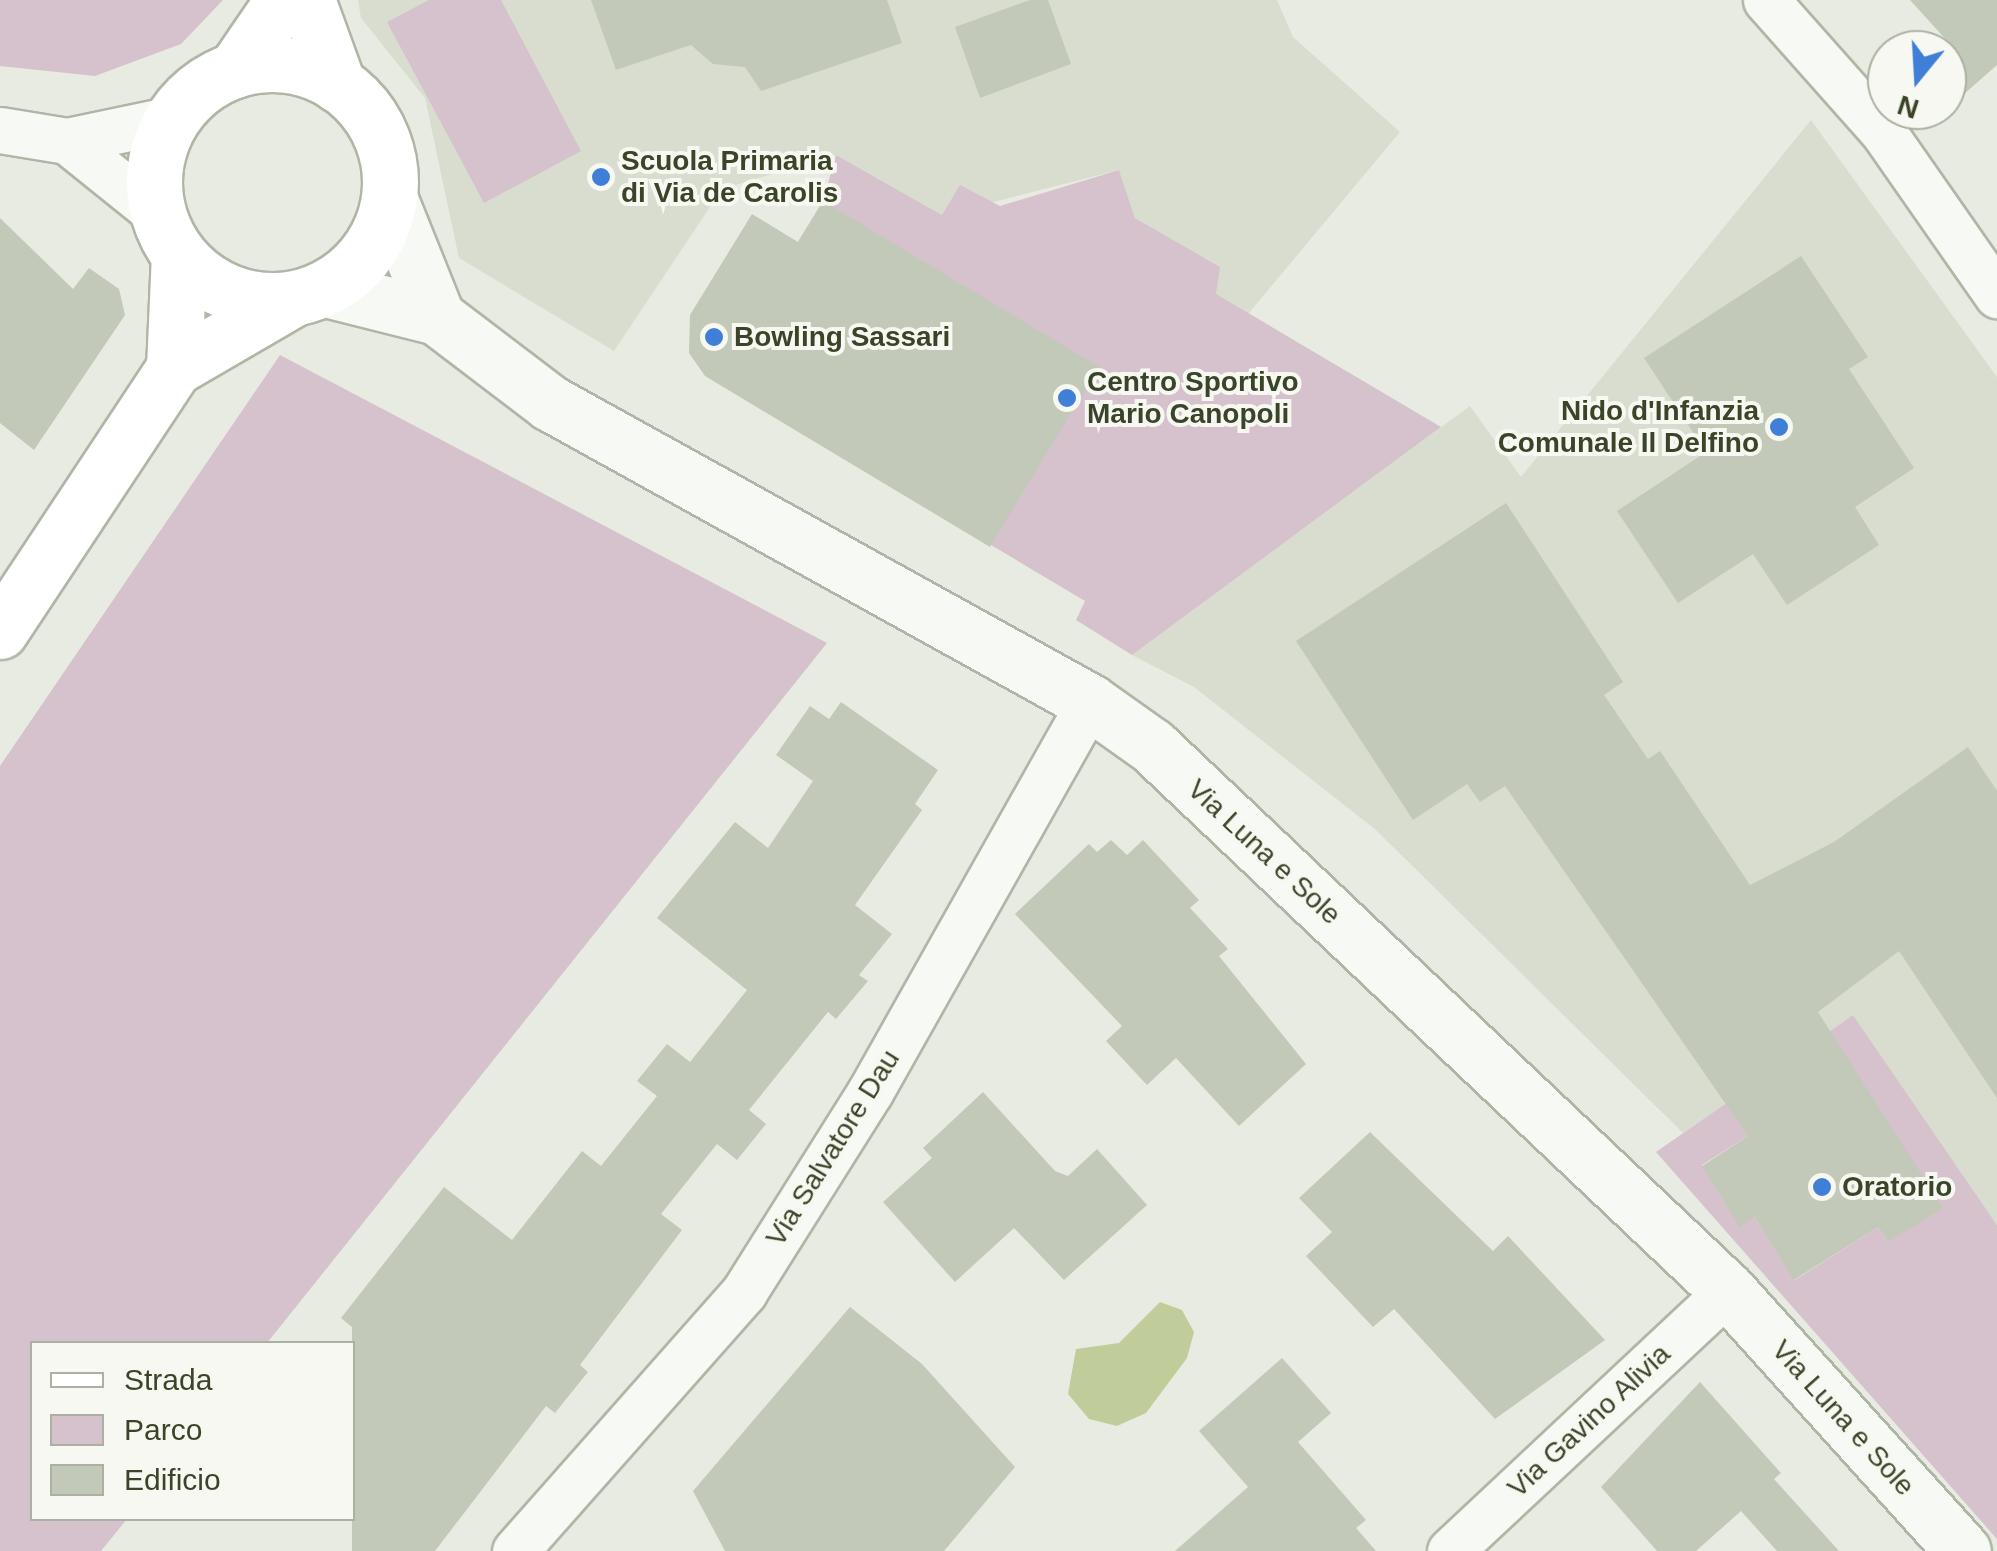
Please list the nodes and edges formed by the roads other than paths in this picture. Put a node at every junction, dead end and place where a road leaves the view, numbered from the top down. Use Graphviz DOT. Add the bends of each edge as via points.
graph roads {
  1 [pos="283,0"];
  2 [pos="307,0"];
  3 [pos="1766,0"];
  4 [pos="235,70"];
  5 [pos="338,86"];
  6 [pos="171,119"];
  7 [pos="0,130"];
  8 [pos="67,141"];
  9 [pos="390,200"];
  10 [pos="169,235"];
  11 [pos="309,294"];
  12 [pos="1997,294"];
  13 [pos="437,317"];
  14 [pos="174,368"];
  15 [pos="0,631"];
  16 [pos="1090,702"];
  17 [pos="1728,1291"];
  18 [pos="515,1551"];
  19 [pos="1450,1551"];
  20 [pos="1963,1551"];
  1 -- 4 [label="main road"];
  2 -- 5 [label="main road"];
  3 -- 12 [label="street" via="1884,133"];
  4 -- 5 [label="main road" via="289,64"];
  4 -- 6 [label="main road" via="188,97"];
  5 -- 9 [label="main road" via="377,128"];
  6 -- 8 [label="street"];
  6 -- 10 [label="main road" via="154,160"];
  7 -- 8 [label="street"];
  8 -- 10 [label="street"];
  9 -- 11 [label="main road" via="367,251"];
  9 -- 13 [label="street"];
  10 -- 11 [label="main road" via="219,289"];
  10 -- 14 [label="main road"];
  11 -- 13 [label="street, Via Luna e Sole"];
  11 -- 14 [label="main road"];
  13 -- 16 [label="street, Via Luna e Sole" via="550,404"];
  14 -- 15 [label="main road"];
  16 -- 17 [label="street, Via Luna e Sole" via="1152,746"];
  16 -- 18 [label="street, Via Salvatore Dau" via="870,1092 744,1292"];
  17 -- 19 [label="street, Via Gavino Alivia"];
  17 -- 20 [label="street, Via Luna e Sole"];
}
